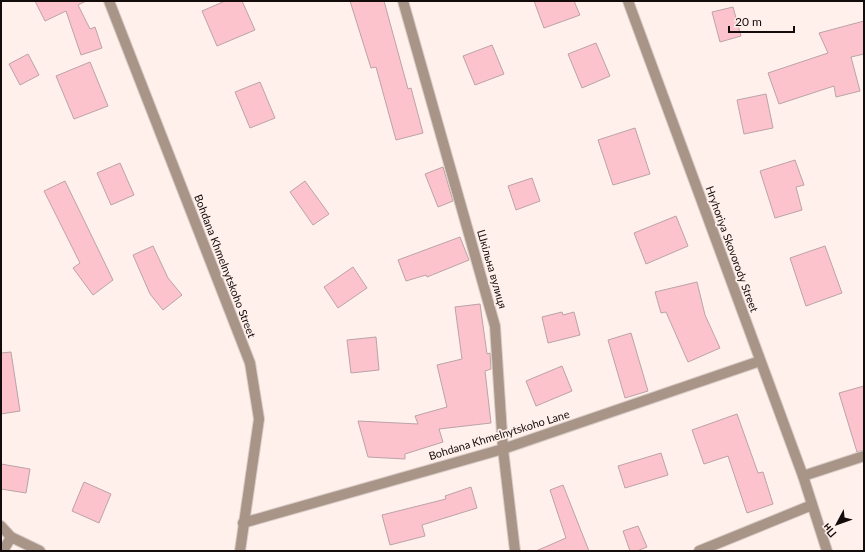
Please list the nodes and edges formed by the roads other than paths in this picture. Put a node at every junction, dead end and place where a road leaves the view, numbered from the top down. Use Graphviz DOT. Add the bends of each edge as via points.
graph roads {
  1 [pos="109,1"];
  2 [pos="403,1"];
  3 [pos="628,1"];
  4 [pos="760,361"];
  5 [pos="504,449"];
  6 [pos="864,456"];
  7 [pos="803,476"];
  8 [pos="812,505"];
  9 [pos="243,524"];
  10 [pos="1,526"];
  11 [pos="11,537"];
  12 [pos="3,551"];
  13 [pos="40,551"];
  14 [pos="240,551"];
  15 [pos="514,551"];
  16 [pos="699,551"];
  17 [pos="827,551"];
  1 -- 9 [label="street, Bohdana Khmelnytskoho Street" via="250,362 259,420"];
  2 -- 5 [label="street, Шкільна вулиця" via="495,326"];
  3 -- 4 [label="street, Hryhoriya Skovorody Street"];
  4 -- 5 [label="street, Bohdana Khmelnytskoho Lane"];
  4 -- 7 [label="street, Hryhoriya Skovorody Street"];
  5 -- 9 [label="street, Bohdana Khmelnytskoho Lane"];
  5 -- 15 [label="street, Шкільна вулиця"];
  6 -- 7 [label="street"];
  7 -- 8 [label="street, Hryhoriya Skovorody Street"];
  8 -- 16 [label="street"];
  8 -- 17 [label="street, Hryhoriya Skovorody Street"];
  9 -- 14 [label="street, Bohdana Khmelnytskoho Street"];
  10 -- 11 [label="street"];
  11 -- 12 [label="street"];
  11 -- 13 [label="street"];
}
